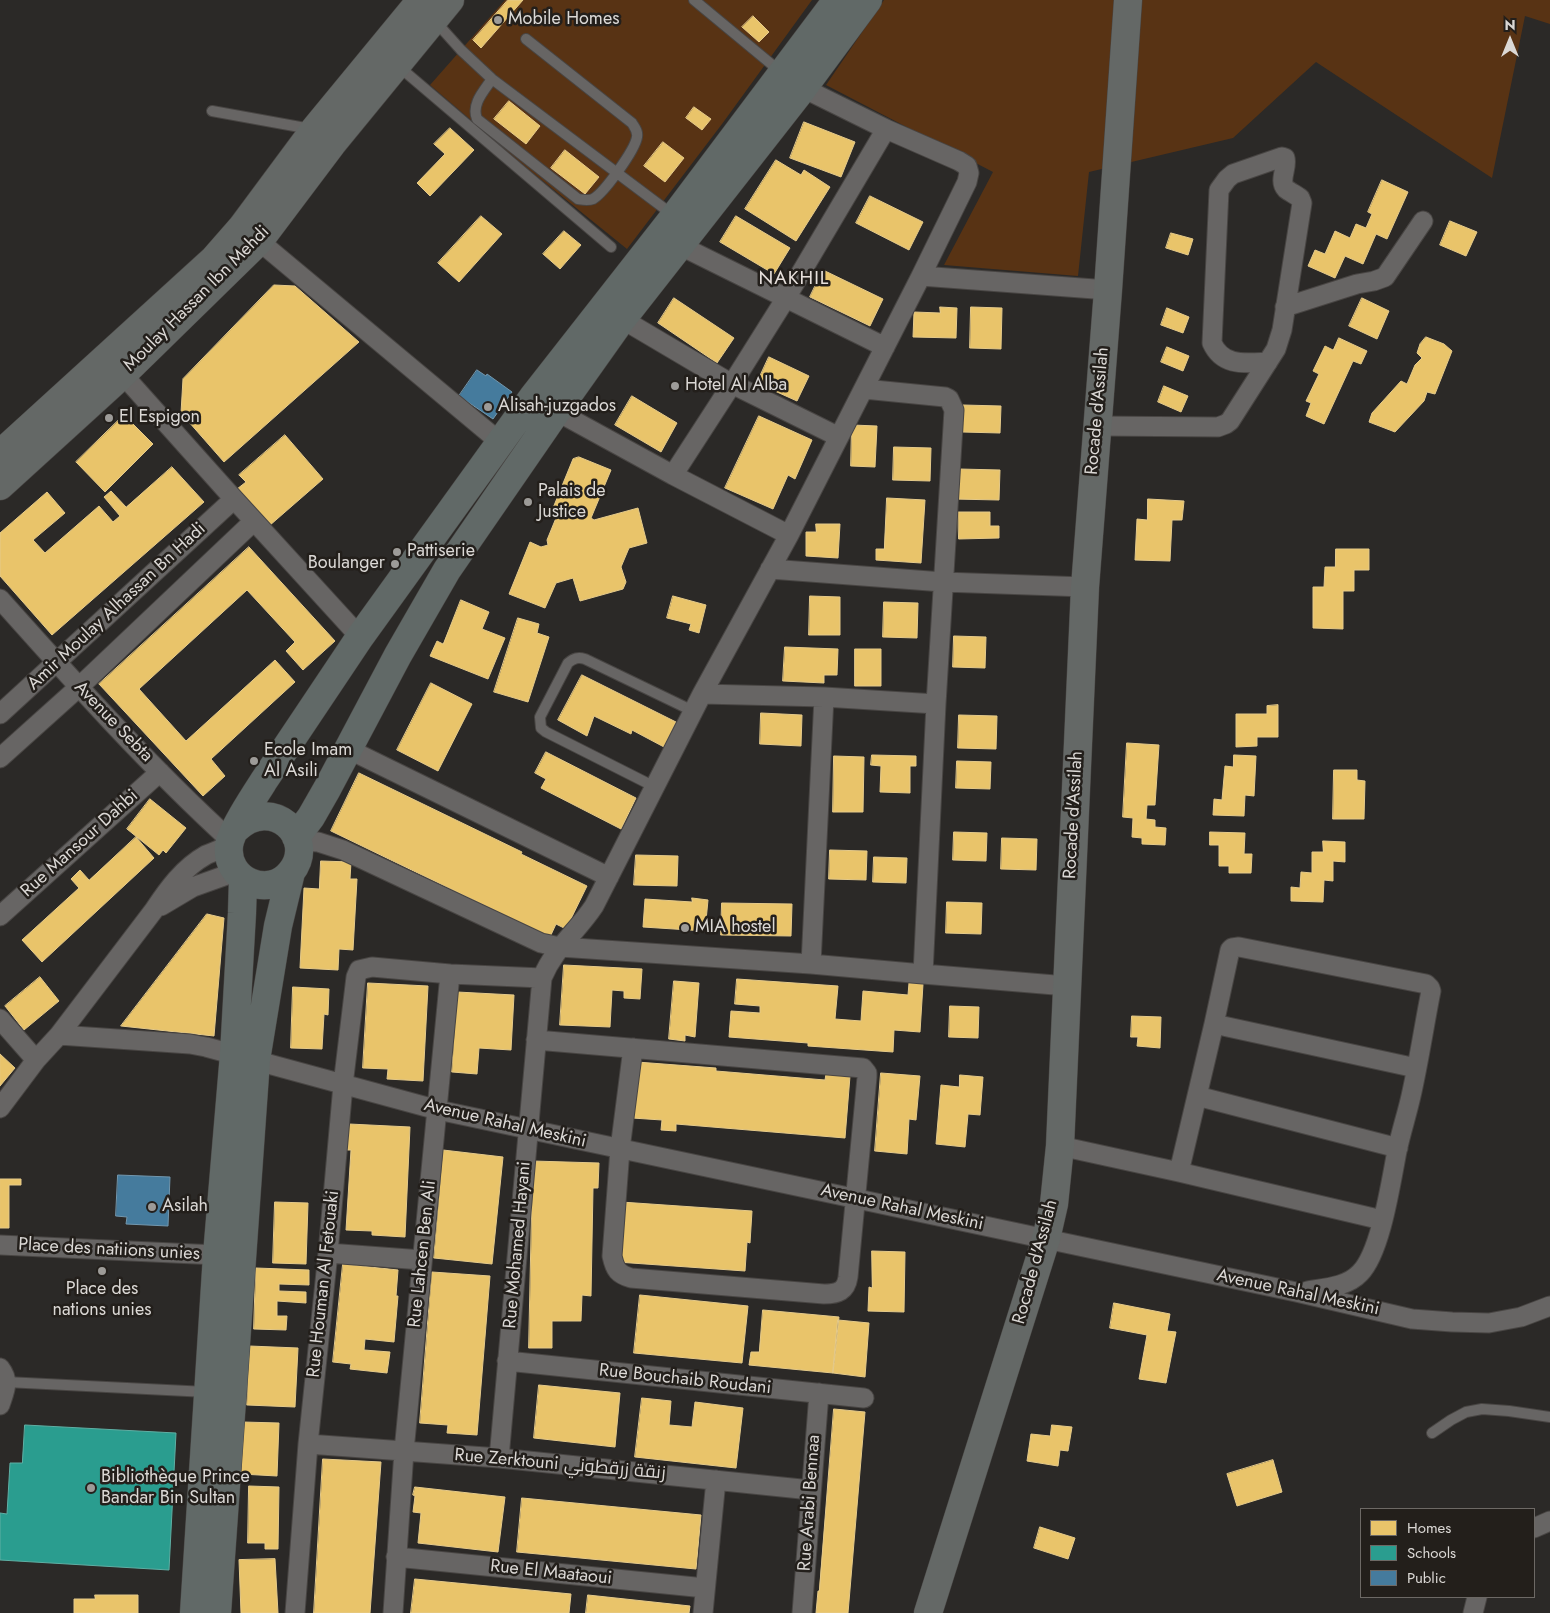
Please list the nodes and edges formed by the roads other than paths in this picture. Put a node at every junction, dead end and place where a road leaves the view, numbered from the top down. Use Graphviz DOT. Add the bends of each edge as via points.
graph roads {
  1 [pos="694,0"];
  2 [pos="836,0"];
  3 [pos="868,0"];
  4 [pos="1128,0"];
  5 [pos="435,7"];
  6 [pos="526,40"];
  7 [pos="396,64"];
  8 [pos="492,79"];
  9 [pos="792,80"];
  10 [pos="212,111"];
  11 [pos="886,129"];
  12 [pos="323,137"];
  13 [pos="617,173"];
  14 [pos="674,217"];
  15 [pos="1423,221"];
  16 [pos="259,241"];
  17 [pos="680,245"];
  18 [pos="611,247"];
  19 [pos="921,276"];
  20 [pos="1108,290"];
  21 [pos="786,298"];
  22 [pos="1286,307"];
  23 [pos="622,319"];
  24 [pos="885,347"];
  25 [pos="1268,362"];
  26 [pos="114,365"];
  27 [pos="732,384"];
  28 [pos="864,389"];
  29 [pos="533,397"];
  30 [pos="556,412"];
  31 [pos="1097,426"];
  32 [pos="839,437"];
  33 [pos="501,442"];
  34 [pos="0,454"];
  35 [pos="673,475"];
  36 [pos="0,486"];
  37 [pos="234,499"];
  38 [pos="254,521"];
  39 [pos="789,535"];
  40 [pos="770,569"];
  41 [pos="943,582"];
  42 [pos="1085,587"];
  43 [pos="0,599"];
  44 [pos="360,637"];
  45 [pos="56,662"];
  46 [pos="79,687"];
  47 [pos="824,697"];
  48 [pos="698,702"];
  49 [pos="936,704"];
  50 [pos="0,714"];
  51 [pos="348,749"];
  52 [pos="0,758"];
  53 [pos="160,772"];
  54 [pos="655,787"];
  55 [pos="231,838"];
  56 [pos="297,839"];
  57 [pos="291,872"];
  58 [pos="239,875"];
  59 [pos="609,877"];
  60 [pos="154,910"];
  61 [pos="0,916"];
  62 [pos="560,946"];
  63 [pos="811,964"];
  64 [pos="450,974"];
  65 [pos="923,974"];
  66 [pos="542,978"];
  67 [pos="1067,986"];
  68 [pos="1,1023"];
  69 [pos="1214,1024"];
  70 [pos="59,1035"];
  71 [pos="536,1040"];
  72 [pos="633,1048"];
  73 [pos="245,1057"];
  74 [pos="36,1060"];
  75 [pos="1416,1068"];
  76 [pos="343,1085"];
  77 [pos="1197,1096"];
  78 [pos="0,1108"];
  79 [pos="438,1110"];
  80 [pos="529,1129"];
  81 [pos="1060,1146"];
  82 [pos="1398,1148"];
  83 [pos="620,1149"];
  84 [pos="1179,1172"];
  85 [pos="857,1198"];
  86 [pos="1382,1220"];
  87 [pos="1046,1239"];
  88 [pos="0,1246"];
  89 [pos="328,1253"];
  90 [pos="218,1255"];
  91 [pos="422,1260"];
  92 [pos="1296,1292"];
  93 [pos="1550,1306"];
  94 [pos="507,1361"];
  95 [pos="3,1375"];
  96 [pos="209,1392"];
  97 [pos="819,1394"];
  98 [pos="864,1398"];
  99 [pos="0,1405"];
  100 [pos="1550,1417"];
  101 [pos="1432,1433"];
  102 [pos="308,1444"];
  103 [pos="404,1451"];
  104 [pos="499,1458"];
  105 [pos="716,1480"];
  106 [pos="811,1490"];
  107 [pos="1550,1521"];
  108 [pos="1535,1528"];
  109 [pos="396,1557"];
  110 [pos="705,1588"];
  111 [pos="1477,1598"];
  112 [pos="194,1613"];
  113 [pos="216,1613"];
  114 [pos="295,1613"];
  115 [pos="393,1613"];
  116 [pos="703,1613"];
  117 [pos="802,1613"];
  118 [pos="928,1613"];
  119 [pos="1473,1613"];
  1 -- 9 [label="lane"];
  2 -- 9 [label="main road"];
  3 -- 9 [label="main road"];
  4 -- 20 [label="street, Rocade d'Assilah"];
  5 -- 7 [label="street, Moulay Hassan Ibn Mehdi"];
  5 -- 8 [label="lane" via="461,50"];
  5 -- 12 [label="street, Moulay Hassan Ibn Mehdi"];
  6 -- 13 [label="lane" via="632,123 637,136 635,145"];
  7 -- 12 [label="street, Moulay Hassan Ibn Mehdi"];
  7 -- 18 [label="lane"];
  8 -- 13 [label="lane"];
  8 -- 13 [label="lane" via="475,105 477,119 578,199 596,198"];
  9 -- 11 [label="street"];
  9 -- 14 [label="main road"];
  9 -- 17 [label="main road"];
  10 -- 12 [label="lane"];
  11 -- 19 [label="street, Rue Mohamed Hayani" via="964,164 969,170 967,182"];
  11 -- 21 [label="street"];
  12 -- 16 [label="street, Moulay Hassan Ibn Mehdi"];
  12 -- 26 [label="street, Moulay Hassan Ibn Mehdi"];
  13 -- 14 [label="lane"];
  14 -- 29 [label="main road"];
  15 -- 22 [label="street" via="1385,277"];
  16 -- 26 [label="street, Moulay Hassan Ibn Mehdi"];
  16 -- 33 [label="street"];
  17 -- 21 [label="street"];
  17 -- 23 [label="main road"];
  19 -- 20 [label="street"];
  19 -- 24 [label="street, Rue Mohamed Hayani"];
  20 -- 31 [label="street, Rocade d'Assilah"];
  21 -- 24 [label="street"];
  21 -- 27 [label="street"];
  22 -- 25 [label="street" via="1280,340"];
  22 -- 25 [label="street" via="1302,203 1283,184 1286,162 1282,157 1233,174 1220,190 1212,343 1223,358 1238,363"];
  23 -- 27 [label="street"];
  23 -- 30 [label="main road"];
  24 -- 28 [label="street, Rue Mohamed Hayani"];
  25 -- 31 [label="street" via="1226,424 1218,427"];
  26 -- 34 [label="street, Moulay Hassan Ibn Mehdi"];
  26 -- 36 [label="street, Moulay Hassan Ibn Mehdi"];
  26 -- 37 [label="street"];
  27 -- 32 [label="street"];
  27 -- 35 [label="street"];
  28 -- 32 [label="street, Rue Mohamed Hayani"];
  28 -- 41 [label="street" via="940,396 952,404"];
  29 -- 30 [label="street"];
  29 -- 33 [label="main road"];
  30 -- 35 [label="street"];
  30 -- 51 [label="main road" via="447,570"];
  31 -- 42 [label="street, Rocade d'Assilah"];
  32 -- 39 [label="street, Rue Mohamed Hayani"];
  33 -- 44 [label="main road"];
  35 -- 39 [label="street"];
  37 -- 38 [label="street"];
  37 -- 45 [label="street, Amir Moulay Alhassan Bn Hadi"];
  38 -- 44 [label="street"];
  38 -- 46 [label="street"];
  39 -- 40 [label="street, Rue Mohamed Hayani"];
  40 -- 41 [label="street"];
  40 -- 48 [label="street, Rue Mohamed Hayani"];
  41 -- 42 [label="street"];
  41 -- 49 [label="street"];
  42 -- 67 [label="street, Rocade d'Assilah"];
  43 -- 45 [label="street, Avenue Sebta"];
  44 -- 55 [label="main road" via="265,779"];
  45 -- 46 [label="street, Avenue Sebta"];
  45 -- 50 [label="street, Amir Moulay Alhassan Bn Hadi"];
  46 -- 52 [label="street"];
  46 -- 53 [label="street, Avenue Sebta"];
  47 -- 48 [label="street"];
  47 -- 49 [label="street"];
  47 -- 63 [label="street"];
  48 -- 54 [label="street, Rue Mohamed Hayani"];
  48 -- 54 [label="lane" via="579,657 568,663 540,717 541,728 546,732"];
  49 -- 65 [label="street"];
  51 -- 56 [label="main road"];
  51 -- 59 [label="street"];
  53 -- 55 [label="street, Avenue Sebta" via="184,798"];
  53 -- 61 [label="street, Rue Mansour Dahbi"];
  54 -- 59 [label="street, Rue Mohamed Hayani"];
  55 -- 56 [label="main road" via="243,822 263,816 286,824"];
  55 -- 58 [label="main road" via="228,855"];
  55 -- 60 [label="street" via="195,862"];
  56 -- 57 [label="main road" via="298,857"];
  56 -- 62 [label="street" via="343,850 541,944"];
  57 -- 58 [label="main road" via="285,879 268,886 250,883"];
  57 -- 73 [label="main road"];
  58 -- 60 [label="street" via="193,887"];
  58 -- 73 [label="main road"];
  59 -- 62 [label="street, Rue Mohamed Hayani" via="587,918"];
  60 -- 70 [label="street"];
  62 -- 63 [label="street"];
  62 -- 66 [label="street, Rue Mohamed Hayani"];
  63 -- 65 [label="street"];
  64 -- 66 [label="street"];
  64 -- 76 [label="street, Rue Houman Al Fetouaki" via="372,966 359,970"];
  64 -- 79 [label="street, Rue Lahcen Ben Ali"];
  65 -- 67 [label="street"];
  66 -- 71 [label="street, Rue Mohamed Hayani"];
  67 -- 81 [label="street, Rocade d'Assilah"];
  68 -- 74 [label="street"];
  69 -- 75 [label="street"];
  69 -- 75 [label="street" via="1230,950 1235,947 1426,984 1431,991"];
  69 -- 77 [label="street"];
  70 -- 73 [label="street, Avenue Rahal Meskini" via="190,1044"];
  70 -- 74 [label="street"];
  71 -- 72 [label="street"];
  71 -- 80 [label="street, Rue Mohamed Hayani"];
  72 -- 83 [label="street"];
  72 -- 85 [label="street" via="863,1068 867,1077"];
  73 -- 76 [label="street, Avenue Rahal Meskini"];
  73 -- 90 [label="main road"];
  73 -- 113 [label="main road"];
  74 -- 78 [label="street"];
  75 -- 82 [label="street"];
  76 -- 79 [label="street, Avenue Rahal Meskini"];
  76 -- 89 [label="street, Rue Houman Al Fetouaki"];
  77 -- 82 [label="street"];
  77 -- 84 [label="street"];
  79 -- 80 [label="street, Avenue Rahal Meskini"];
  79 -- 91 [label="street, Rue Lahcen Ben Ali"];
  80 -- 83 [label="street, Avenue Rahal Meskini"];
  80 -- 94 [label="street, Rue Mohamed Hayani"];
  81 -- 84 [label="street"];
  81 -- 87 [label="street, Rocade d'Assilah" via="1054,1204"];
  82 -- 86 [label="street"];
  83 -- 85 [label="street, Avenue Rahal Meskini"];
  83 -- 85 [label="street" via="612,1256 614,1268 620,1275 631,1278 836,1293 847,1285"];
  84 -- 86 [label="street"];
  85 -- 87 [label="street, Avenue Rahal Meskini"];
  86 -- 92 [label="street" via="1371,1258 1360,1273 1335,1286"];
  87 -- 92 [label="street, Avenue Rahal Meskini"];
  87 -- 118 [label="street, Rocade d'Assilah"];
  88 -- 90 [label="street, Place des natiions unies"];
  89 -- 91 [label="street"];
  89 -- 102 [label="street, Rue Houman Al Fetouaki"];
  90 -- 96 [label="main road"];
  91 -- 103 [label="street, Rue Lahcen Ben Ali"];
  92 -- 93 [label="street, Avenue Rahal Meskini" via="1412,1319 1452,1322 1489,1323 1521,1317"];
  94 -- 97 [label="street, Rue Bouchaib Roudani"];
  94 -- 104 [label="street, Rue Mohamed Hayani"];
  95 -- 96 [label="lane"];
  95 -- 99 [label="street" via="5,1392"];
  96 -- 112 [label="main road"];
  97 -- 98 [label="street, Rue Bouchaib Roudani"];
  97 -- 106 [label="street, Rue Arabi Bennaa"];
  100 -- 101 [label="lane" via="1509,1411 1466,1412"];
  102 -- 103 [label="street, Rue Zerktouni زنقة زرقطوني"];
  102 -- 114 [label="street, Rue Houman Al Fetouaki"];
  103 -- 104 [label="street, Rue Zerktouni زنقة زرقطوني"];
  103 -- 109 [label="street, Rue Lahcen Ben Ali"];
  104 -- 105 [label="street, Rue Zerktouni زنقة زرقطوني"];
  105 -- 106 [label="street, Rue Zerktouni زنقة زرقطوني"];
  105 -- 110 [label="street"];
  106 -- 117 [label="street, Rue Arabi Bennaa"];
  107 -- 108 [label="street"];
  109 -- 110 [label="street, Rue El Maataoui"];
  109 -- 115 [label="street, Rue Lahcen Ben Ali"];
  110 -- 116 [label="street"];
  111 -- 119 [label="street"];
}
